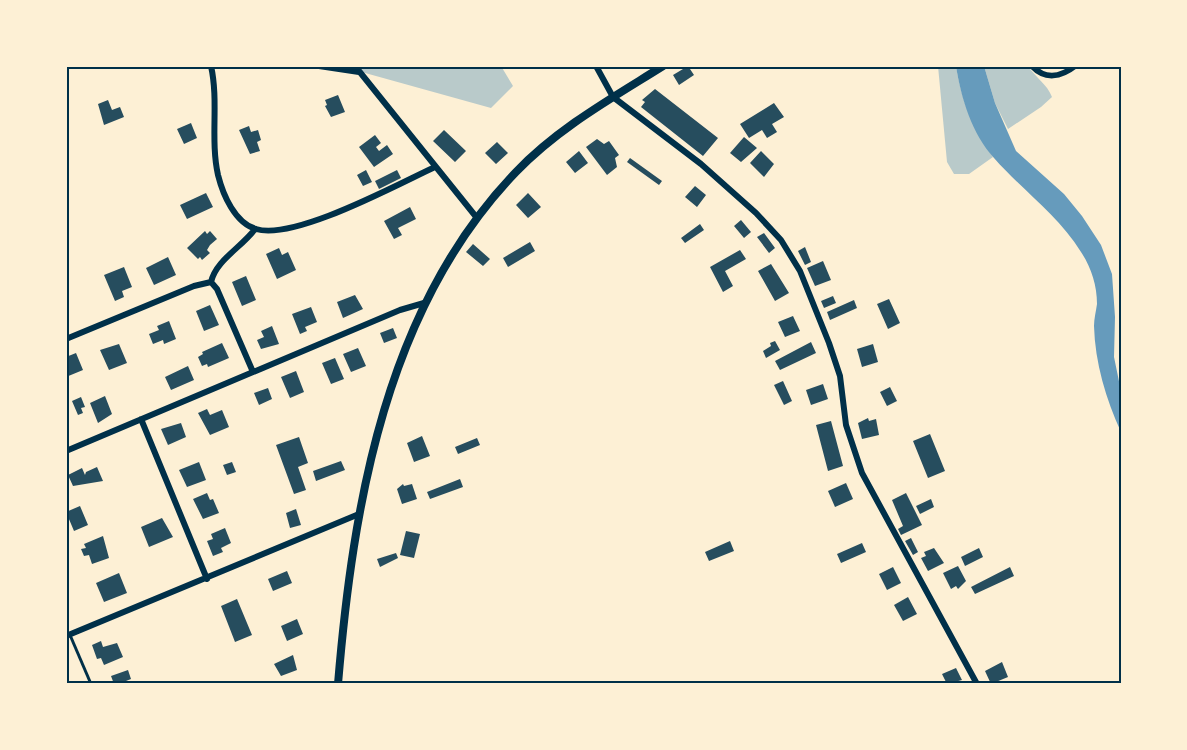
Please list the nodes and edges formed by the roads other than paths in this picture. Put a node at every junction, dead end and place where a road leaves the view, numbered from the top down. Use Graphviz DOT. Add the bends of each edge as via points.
graph roads {
  1 [pos="211,66"];
  2 [pos="319,66"];
  3 [pos="596,66"];
  4 [pos="663,66"];
  5 [pos="1032,66"];
  6 [pos="1075,66"];
  7 [pos="357,69"];
  8 [pos="613,97"];
  9 [pos="435,166"];
  10 [pos="477,218"];
  11 [pos="255,229"];
  12 [pos="211,282"];
  13 [pos="424,303"];
  14 [pos="66,339"];
  15 [pos="253,372"];
  16 [pos="141,419"];
  17 [pos="66,451"];
  18 [pos="359,514"];
  19 [pos="207,579"];
  20 [pos="68,635"];
  21 [pos="91,684"];
  22 [pos="338,684"];
  23 [pos="977,684"];
  1 -- 11 [label="street" via="219,178 235,213"];
  2 -- 7 [label="street"];
  3 -- 8 [label="street"];
  4 -- 8 [label="street"];
  5 -- 6 [label="street" via="1048,76 1065,73"];
  7 -- 9 [label="street"];
  8 -- 10 [label="street" via="540,150"];
  8 -- 23 [label="street" via="701,164 781,240 800,271 829,343 840,376 846,425 862,473"];
  9 -- 10 [label="street"];
  9 -- 11 [label="street" via="326,216 284,229"];
  10 -- 13 [label="street"];
  11 -- 12 [label="street" via="218,266"];
  12 -- 14 [label="street"];
  12 -- 15 [label="street" via="218,289"];
  13 -- 15 [label="street"];
  13 -- 18 [label="street" via="386,409"];
  15 -- 16 [label="street"];
  16 -- 17 [label="street"];
  16 -- 19 [label="street"];
  18 -- 19 [label="street"];
  18 -- 22 [label="street"];
  19 -- 20 [label="street"];
  20 -- 21 [label="lane"];
}
